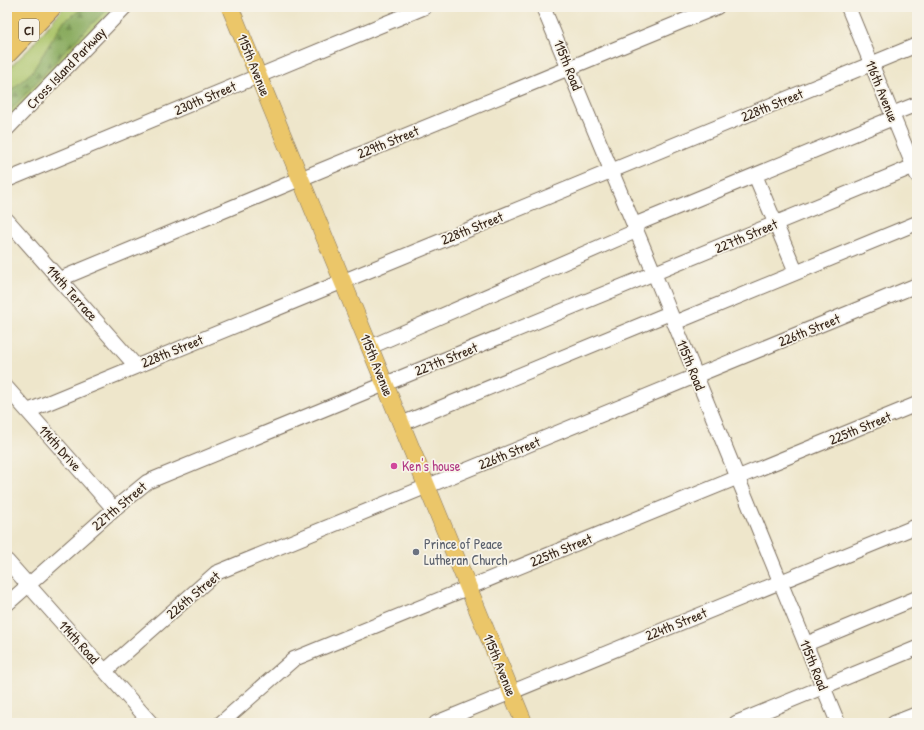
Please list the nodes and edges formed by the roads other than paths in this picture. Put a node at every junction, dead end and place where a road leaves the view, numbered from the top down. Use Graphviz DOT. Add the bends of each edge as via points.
graph roads {
  1 [pos="27,7"];
  2 [pos="52,7"];
  3 [pos="230,7"];
  4 [pos="425,7"];
  5 [pos="543,7"];
  6 [pos="717,7"];
  7 [pos="848,7"];
  8 [pos="126,8"];
  9 [pos="7,27"];
  10 [pos="917,45"];
  11 [pos="7,53"];
  12 [pos="871,64"];
  13 [pos="569,68"];
  14 [pos="258,76"];
  15 [pos="917,104"];
  16 [pos="893,116"];
  17 [pos="7,130"];
  18 [pos="916,169"];
  19 [pos="611,171"];
  20 [pos="755,175"];
  21 [pos="300,178"];
  22 [pos="7,180"];
  23 [pos="7,220"];
  24 [pos="775,223"];
  25 [pos="917,223"];
  26 [pos="635,228"];
  27 [pos="796,272"];
  28 [pos="654,273"];
  29 [pos="60,279"];
  30 [pos="342,281"];
  31 [pos="917,285"];
  32 [pos="672,318"];
  33 [pos="370,347"];
  34 [pos="136,366"];
  35 [pos="695,376"];
  36 [pos="385,384"];
  37 [pos="7,388"];
  38 [pos="917,404"];
  39 [pos="28,411"];
  40 [pos="401,424"];
  41 [pos="737,478"];
  42 [pos="426,487"];
  43 [pos="114,509"];
  44 [pos="917,526"];
  45 [pos="7,561"];
  46 [pos="780,581"];
  47 [pos="28,585"];
  48 [pos="468,588"];
  49 [pos="917,598"];
  50 [pos="7,604"];
  51 [pos="806,644"];
  52 [pos="917,648"];
  53 [pos="105,671"];
  54 [pos="824,687"];
  55 [pos="511,692"];
  56 [pos="917,714"];
  57 [pos="151,723"];
  58 [pos="221,723"];
  59 [pos="436,723"];
  60 [pos="524,723"];
  61 [pos="736,723"];
  62 [pos="838,723"];
  63 [pos="894,723"];
  1 -- 9 [label="highway, CI"];
  2 -- 11 [label="highway, CI"];
  3 -- 14 [label="main road, 115th Avenue"];
  4 -- 14 [label="street, 230th Street"];
  5 -- 13 [label="street, 115th Road"];
  6 -- 13 [label="street, 229th Street"];
  7 -- 12 [label="street, 116th Avenue"];
  8 -- 17 [label="street, Cross Island Parkway"];
  10 -- 12 [label="street, 228th Street"];
  12 -- 16 [label="street, 116th Avenue"];
  12 -- 19 [label="street, 228th Street"];
  13 -- 19 [label="street, 115th Road"];
  13 -- 21 [label="street, 229th Street"];
  14 -- 21 [label="main road, 115th Avenue"];
  14 -- 22 [label="street, 230th Street"];
  15 -- 16 [label="street"];
  16 -- 18 [label="street, 116th Avenue"];
  16 -- 20 [label="street"];
  18 -- 24 [label="street, 227th Street"];
  19 -- 26 [label="street, 115th Road"];
  19 -- 30 [label="street, 228th Street"];
  20 -- 24 [label="street"];
  20 -- 26 [label="street"];
  21 -- 29 [label="street, 229th Street"];
  21 -- 30 [label="main road, 115th Avenue"];
  23 -- 29 [label="street, 114th Terrace"];
  24 -- 27 [label="street"];
  24 -- 28 [label="street, 227th Street"];
  25 -- 27 [label="street"];
  26 -- 28 [label="street, 115th Road"];
  26 -- 33 [label="street"];
  27 -- 32 [label="street"];
  28 -- 32 [label="street, 115th Road"];
  28 -- 36 [label="street, 227th Street"];
  29 -- 34 [label="street, 114th Terrace"];
  30 -- 33 [label="main road, 115th Avenue"];
  30 -- 34 [label="street, 228th Street"];
  31 -- 35 [label="street, 226th Street"];
  32 -- 35 [label="street, 115th Road"];
  32 -- 40 [label="street"];
  33 -- 36 [label="main road, 115th Avenue"];
  34 -- 39 [label="street, 228th Street"];
  35 -- 41 [label="street, 115th Road"];
  35 -- 42 [label="street, 226th Street"];
  36 -- 40 [label="main road, 115th Avenue"];
  36 -- 43 [label="street, 227th Street" via="147,482"];
  37 -- 39 [label="street, 114th Drive"];
  38 -- 41 [label="street, 225th Street"];
  39 -- 43 [label="street, 114th Drive"];
  40 -- 42 [label="main road, 115th Avenue"];
  41 -- 46 [label="street, 115th Road"];
  41 -- 48 [label="street, 225th Street"];
  42 -- 48 [label="main road, 115th Avenue"];
  42 -- 53 [label="street, 226th Street" via="216,573"];
  43 -- 47 [label="street, 227th Street"];
  44 -- 46 [label="street, 224th Street"];
  45 -- 47 [label="street, 114th Road"];
  46 -- 51 [label="street, 115th Road"];
  46 -- 55 [label="street, 224th Street"];
  47 -- 50 [label="street, 227th Street"];
  47 -- 53 [label="street, 114th Road"];
  48 -- 55 [label="main road, 115th Avenue"];
  48 -- 58 [label="street, 225th Street" via="294,659"];
  49 -- 51 [label="street"];
  51 -- 54 [label="street, 115th Road"];
  52 -- 54 [label="street"];
  53 -- 57 [label="street, 114th Road"];
  54 -- 61 [label="street"];
  54 -- 62 [label="street, 115th Road"];
  55 -- 59 [label="street, 224th Street"];
  55 -- 60 [label="main road, 115th Avenue"];
  56 -- 63 [label="street"];
}
